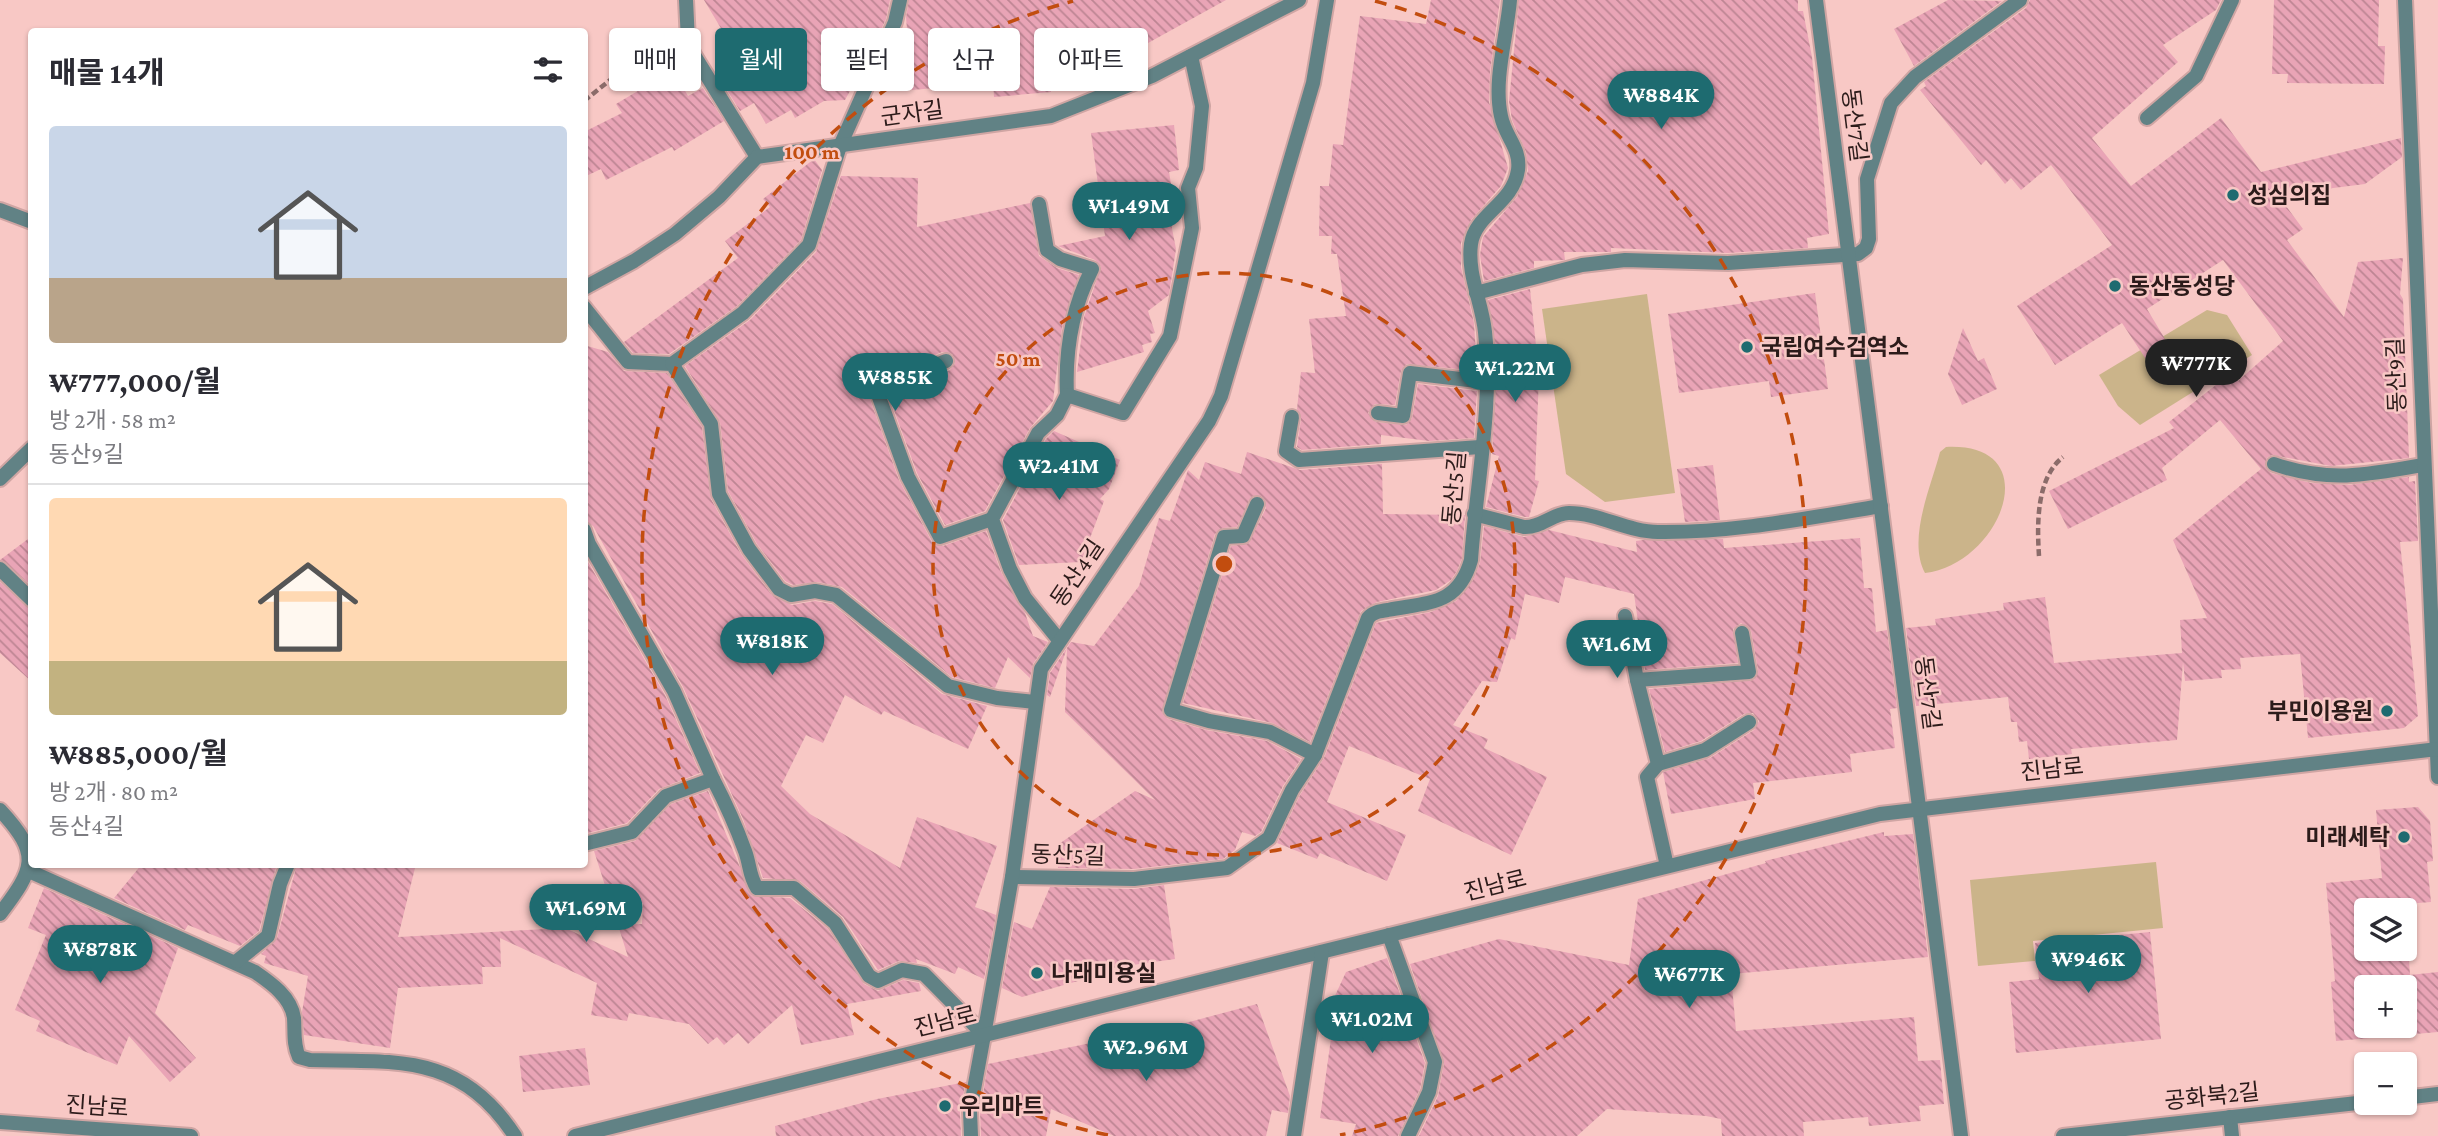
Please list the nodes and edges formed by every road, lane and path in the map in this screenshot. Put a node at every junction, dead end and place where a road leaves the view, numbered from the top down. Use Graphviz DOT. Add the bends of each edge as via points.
graph roads {
  1 [pos="686,0"];
  2 [pos="900,0"];
  3 [pos="1299,0"];
  4 [pos="1327,0"];
  5 [pos="1510,0"];
  6 [pos="1816,0"];
  7 [pos="2020,0"];
  8 [pos="2232,0"];
  9 [pos="2404,0"];
  10 [pos="1191,56"];
  11 [pos="609,81"];
  12 [pos="588,98"];
  13 [pos="2147,118"];
  14 [pos="839,145"];
  15 [pos="757,157"];
  16 [pos="1039,204"];
  17 [pos="0,210"];
  18 [pos="28,220"];
  19 [pos="1849,256"];
  20 [pos="588,286"];
  21 [pos="1476,293"];
  22 [pos="588,312"];
  23 [pos="946,361"];
  24 [pos="672,364"];
  25 [pos="1485,382"];
  26 [pos="1068,395"];
  27 [pos="1378,413"];
  28 [pos="1292,417"];
  29 [pos="1480,447"];
  30 [pos="28,455"];
  31 [pos="2063,457"];
  32 [pos="2274,464"];
  33 [pos="2423,465"];
  34 [pos="0,479"];
  35 [pos="1257,504"];
  36 [pos="1881,506"];
  37 [pos="1474,514"];
  38 [pos="992,519"];
  39 [pos="588,541"];
  40 [pos="2039,556"];
  41 [pos="0,569"];
  42 [pos="28,596"];
  43 [pos="1625,616"];
  44 [pos="1742,633"];
  45 [pos="1059,640"];
  46 [pos="1637,680"];
  47 [pos="1035,702"];
  48 [pos="1749,722"];
  49 [pos="2436,749"];
  50 [pos="1315,755"];
  51 [pos="1658,764"];
  52 [pos="2438,777"];
  53 [pos="713,779"];
  54 [pos="1920,807"];
  55 [pos="0,810"];
  56 [pos="588,843"];
  57 [pos="28,846"];
  58 [pos="1667,866"];
  59 [pos="29,868"];
  60 [pos="286,868"];
  61 [pos="29,871"];
  62 [pos="1012,877"];
  63 [pos="0,914"];
  64 [pos="1389,935"];
  65 [pos="1322,952"];
  66 [pos="237,961"];
  67 [pos="984,1035"];
  68 [pos="2438,1094"];
  69 [pos="2417,1096"];
  70 [pos="2354,1103"];
  71 [pos="2230,1117"];
  72 [pos="0,1122"];
  73 [pos="191,1136"];
  74 [pos="515,1136"];
  75 [pos="575,1136"];
  76 [pos="971,1136"];
  77 [pos="1294,1136"];
  78 [pos="1408,1136"];
  79 [pos="1961,1136"];
  80 [pos="2063,1136"];
  81 [pos="2232,1136"];
  1 -- 15 [label="street" via="688,41 694,55"];
  2 -- 14 [label="street, 군자길" via="895,22"];
  3 -- 10 [label="street, 군자길"];
  4 -- 45 [label="street, 동산4길" via="1313,83 1221,396 1209,421"];
  5 -- 21 [label="street, 동산5길" via="1500,116 1519,153 1518,172 1510,194 1482,221 1471,241 1470,270"];
  6 -- 19 [label="street, 동산7길"];
  7 -- 19 [label="street" via="1915,77 1891,103 1867,179 1869,239 1866,248"];
  8 -- 13 [label="street" via="2196,76"];
  9 -- 33 [label="street, 동산9길"];
  10 -- 14 [label="street, 군자길" via="1052,116"];
  10 -- 26 [label="street" via="1202,106 1202,131 1188,188 1192,228 1170,336 1123,413"];
  11 -- 12 [label="path"];
  14 -- 15 [label="street, 군자길"];
  14 -- 24 [label="street" via="814,236 801,256 743,313"];
  15 -- 20 [label="street" via="666,241"];
  16 -- 26 [label="street" via="1047,250 1092,269 1065,360"];
  17 -- 18 [label="street"];
  19 -- 21 [label="street" via="1728,263 1625,260 1582,265"];
  19 -- 36 [label="street, 동산7길"];
  21 -- 25 [label="street, 동산5길" via="1485,332"];
  22 -- 24 [label="street" via="628,362"];
  23 -- 38 [label="street" via="876,389 908,477 940,537"];
  24 -- 47 [label="street" via="711,424 719,494 749,549 779,589 791,595 815,591 836,595 948,686"];
  25 -- 27 [label="street" via="1410,373 1403,416"];
  25 -- 29 [label="street, 동산5길"];
  26 -- 38 [label="street" via="1058,415 1038,433"];
  28 -- 29 [label="street" via="1286,451 1299,460"];
  29 -- 37 [label="street, 동산5길"];
  30 -- 34 [label="street"];
  31 -- 40 [label="path" via="2049,475 2036,521"];
  32 -- 33 [label="street" via="2309,476 2362,475"];
  33 -- 49 [label="street, 동산9길"];
  35 -- 50 [label="street" via="1243,536 1223,537 1171,710 1270,732"];
  36 -- 37 [label="street" via="1696,532 1646,531 1568,513 1532,528"];
  36 -- 54 [label="street, 동산7길"];
  37 -- 50 [label="street, 동산5길" via="1471,560 1457,590 1433,602 1367,618"];
  38 -- 45 [label="street" via="1025,598"];
  39 -- 53 [label="street" via="674,691"];
  41 -- 42 [label="street"];
  43 -- 46 [label="street"];
  44 -- 46 [label="street" via="1749,672"];
  45 -- 47 [label="street, 동산4길" via="1041,669"];
  46 -- 51 [label="street"];
  47 -- 62 [label="street, 동산4길"];
  48 -- 51 [label="street" via="1705,750"];
  49 -- 52 [label="street, 동산9길"];
  49 -- 54 [label="street, 진남로"];
  50 -- 62 [label="street, 동산5길" via="1269,838 1227,868 1134,879"];
  51 -- 58 [label="street" via="1647,777"];
  53 -- 56 [label="street" via="666,796 632,832"];
  53 -- 67 [label="street" via="757,888 794,888 835,923 869,976 878,981 902,970 924,974"];
  54 -- 58 [label="street, 진남로"];
  54 -- 79 [label="street, 동산7길"];
  55 -- 57 [label="street"];
  58 -- 64 [label="street, 진남로"];
  59 -- 61 [label="street"];
  60 -- 66 [label="street" via="268,936"];
  61 -- 63 [label="street"];
  61 -- 66 [label="street"];
  62 -- 67 [label="street, 동산4길"];
  64 -- 65 [label="street, 진남로"];
  64 -- 78 [label="street" via="1435,1062 1429,1092"];
  65 -- 67 [label="street, 진남로"];
  65 -- 77 [label="street"];
  66 -- 74 [label="street" via="286,999 293,1014 299,1057 428,1066 487,1100"];
  67 -- 75 [label="street, 진남로"];
  67 -- 76 [label="street, 동산4길" via="970,1111"];
  68 -- 69 [label="street"];
  70 -- 71 [label="street, 공화북2길"];
  71 -- 80 [label="street, 공화북2길"];
  71 -- 81 [label="street"];
  72 -- 73 [label="street, 진남로"];
}
